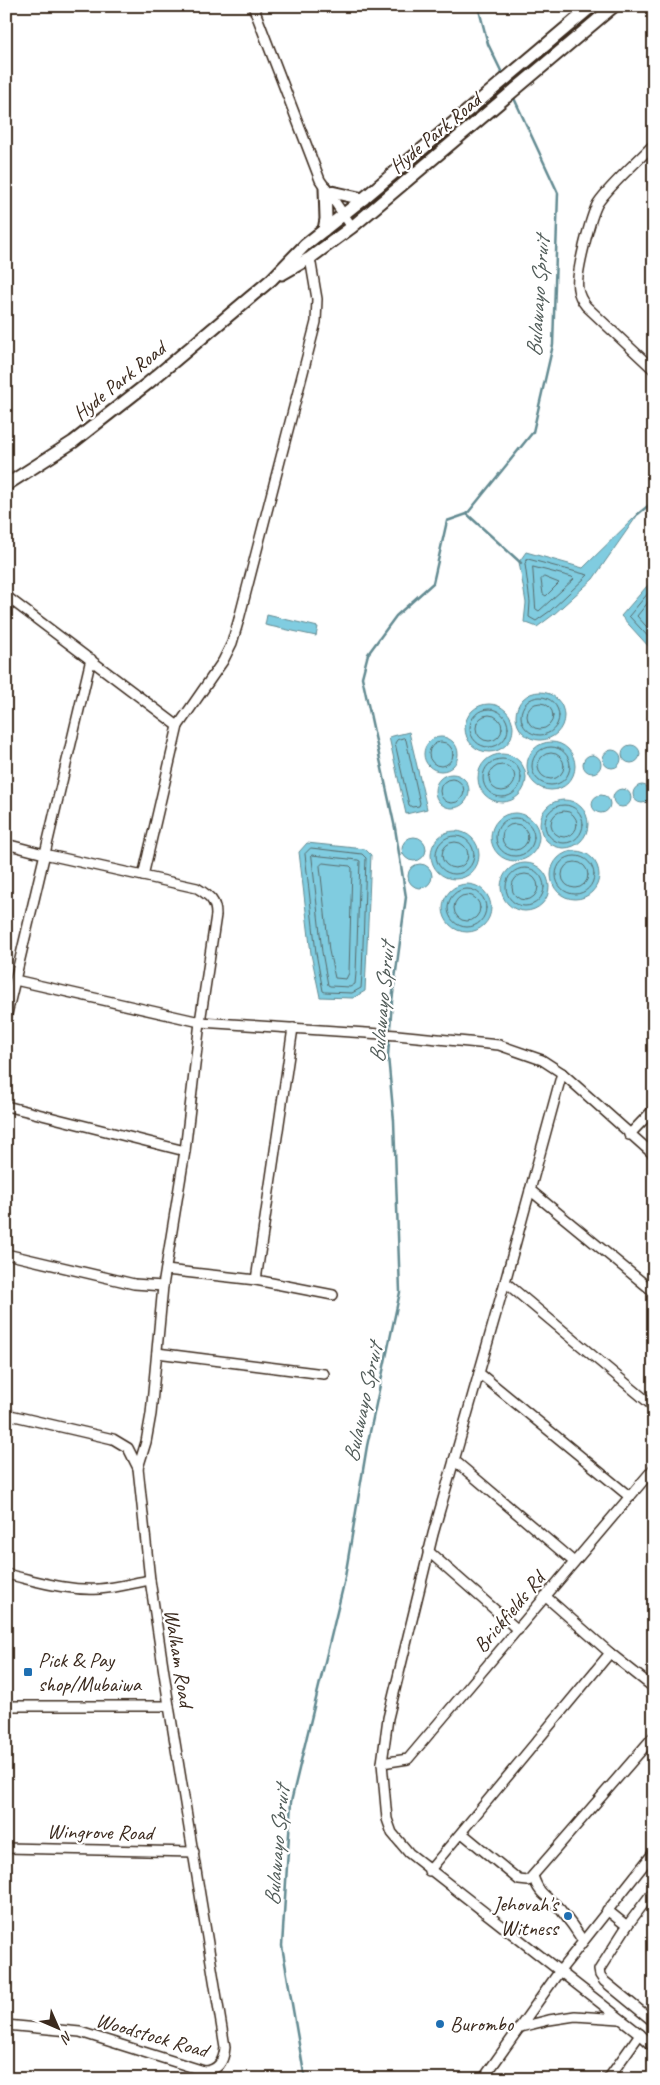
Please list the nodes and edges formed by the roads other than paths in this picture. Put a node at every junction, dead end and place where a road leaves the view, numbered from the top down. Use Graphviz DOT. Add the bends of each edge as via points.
graph roads {
  1 [pos="253,6"];
  2 [pos="592,6"];
  3 [pos="614,6"];
  4 [pos="654,144"];
  5 [pos="390,176"];
  6 [pos="400,187"];
  7 [pos="326,190"];
  8 [pos="362,199"];
  9 [pos="344,214"];
  10 [pos="352,227"];
  11 [pos="324,230"];
  12 [pos="310,258"];
  13 [pos="272,279"];
  14 [pos="654,370"];
  15 [pos="6,485"];
  16 [pos="6,596"];
  17 [pos="91,658"];
  18 [pos="178,726"];
  19 [pos="6,844"];
  20 [pos="44,854"];
  21 [pos="142,876"];
  22 [pos="15,980"];
  23 [pos="6,1018"];
  24 [pos="200,1022"];
  25 [pos="293,1028"];
  26 [pos="562,1073"];
  27 [pos="6,1106"];
  28 [pos="654,1109"];
  29 [pos="629,1135"];
  30 [pos="185,1151"];
  31 [pos="654,1155"];
  32 [pos="530,1190"];
  33 [pos="6,1254"];
  34 [pos="166,1270"];
  35 [pos="256,1280"];
  36 [pos="505,1282"];
  37 [pos="163,1286"];
  38 [pos="654,1292"];
  39 [pos="333,1295"];
  40 [pos="157,1353"];
  41 [pos="480,1373"];
  42 [pos="324,1374"];
  43 [pos="654,1407"];
  44 [pos="6,1414"];
  45 [pos="454,1460"];
  46 [pos="138,1468"];
  47 [pos="654,1468"];
  48 [pos="630,1496"];
  49 [pos="428,1551"];
  50 [pos="574,1562"];
  51 [pos="6,1574"];
  52 [pos="150,1580"];
  53 [pos="546,1596"];
  54 [pos="518,1630"];
  55 [pos="610,1653"];
  56 [pos="654,1688"];
  57 [pos="6,1706"];
  58 [pos="168,1706"];
  59 [pos="654,1736"];
  60 [pos="382,1762"];
  61 [pos="462,1833"];
  62 [pos="6,1848"];
  63 [pos="194,1852"];
  64 [pos="654,1852"];
  65 [pos="429,1871"];
  66 [pos="533,1876"];
  67 [pos="654,1890"];
  68 [pos="607,1910"];
  69 [pos="627,1926"];
  70 [pos="583,1941"];
  71 [pos="559,1972"];
  72 [pos="620,2019"];
  73 [pos="654,2022"];
  74 [pos="6,2025"];
  75 [pos="521,2027"];
  76 [pos="640,2034"];
  77 [pos="654,2047"];
  78 [pos="483,2079"];
  79 [pos="608,2079"];
  1 -- 7 [label="street"];
  2 -- 5 [label="street, Hyde Park Road"];
  3 -- 6 [label="street, Hyde Park Road"];
  4 -- 14 [label="street" via="603,196 594,210 577,288 586,306"];
  5 -- 6 [label="street"];
  5 -- 8 [label="street, Hyde Park Road"];
  6 -- 10 [label="street, Hyde Park Road"];
  7 -- 8 [label="street"];
  7 -- 9 [label="street"];
  7 -- 11 [label="street"];
  8 -- 9 [label="street, Hyde Park Road"];
  9 -- 10 [label="street"];
  9 -- 11 [label="street, Hyde Park Road"];
  10 -- 12 [label="street, Hyde Park Road"];
  11 -- 13 [label="street, Hyde Park Road"];
  12 -- 13 [label="street, Hyde Park Road"];
  12 -- 18 [label="street" via="317,299 316,322 232,643"];
  13 -- 15 [label="street, Hyde Park Road" via="88,431"];
  16 -- 17 [label="street"];
  17 -- 18 [label="street"];
  17 -- 20 [label="street"];
  18 -- 21 [label="street"];
  19 -- 20 [label="street"];
  20 -- 21 [label="street"];
  20 -- 22 [label="street"];
  21 -- 24 [label="street" via="197,888 212,898 216,905"];
  22 -- 23 [label="street"];
  22 -- 24 [label="street"];
  24 -- 25 [label="street"];
  24 -- 30 [label="street"];
  25 -- 26 [label="street" via="499,1045 542,1060"];
  25 -- 35 [label="street"];
  26 -- 29 [label="street"];
  26 -- 32 [label="street"];
  27 -- 30 [label="street"];
  28 -- 29 [label="street"];
  29 -- 31 [label="street"];
  30 -- 34 [label="street"];
  32 -- 36 [label="street"];
  32 -- 38 [label="street"];
  33 -- 37 [label="street" via="134,1284"];
  34 -- 35 [label="street"];
  34 -- 37 [label="street"];
  35 -- 39 [label="street"];
  36 -- 41 [label="street"];
  36 -- 43 [label="street"];
  37 -- 40 [label="street"];
  40 -- 42 [label="street"];
  40 -- 46 [label="street" via="146,1442"];
  41 -- 45 [label="street"];
  41 -- 48 [label="street"];
  44 -- 46 [label="street" via="113,1439 128,1448"];
  45 -- 49 [label="street"];
  45 -- 50 [label="street"];
  46 -- 52 [label="street, Walham Road"];
  47 -- 48 [label="street, Brickfields Rd"];
  48 -- 50 [label="street, Brickfields Rd"];
  49 -- 54 [label="street"];
  49 -- 60 [label="street" via="388,1718"];
  50 -- 53 [label="street, Brickfields Rd"];
  51 -- 52 [label="street" via="81,1589 101,1589"];
  52 -- 58 [label="street, Walham Road"];
  53 -- 54 [label="street, Brickfields Rd"];
  53 -- 55 [label="street"];
  54 -- 60 [label="street, Brickfields Rd" via="408,1758"];
  55 -- 56 [label="street"];
  55 -- 61 [label="street"];
  57 -- 58 [label="street"];
  58 -- 63 [label="street, Walham Road"];
  59 -- 66 [label="street"];
  60 -- 65 [label="street" via="387,1819 392,1833"];
  61 -- 65 [label="street"];
  61 -- 66 [label="street" via="519,1880 528,1881"];
  62 -- 63 [label="street, Wingrove Road"];
  63 -- 74 [label="street, Woodstock Road" via="225,2042 224,2059 216,2068 204,2071 80,2032"];
  64 -- 68 [label="street"];
  65 -- 71 [label="street"];
  66 -- 70 [label="street" via="543,1896 559,1908"];
  67 -- 69 [label="street"];
  68 -- 69 [label="street"];
  68 -- 70 [label="street"];
  69 -- 73 [label="street" via="601,1966 600,1975"];
  70 -- 71 [label="street"];
  71 -- 72 [label="street"];
  71 -- 75 [label="street"];
  72 -- 75 [label="street" via="575,2016"];
  72 -- 76 [label="street"];
  75 -- 78 [label="street"];
  76 -- 77 [label="street"];
  76 -- 79 [label="street"];
}
